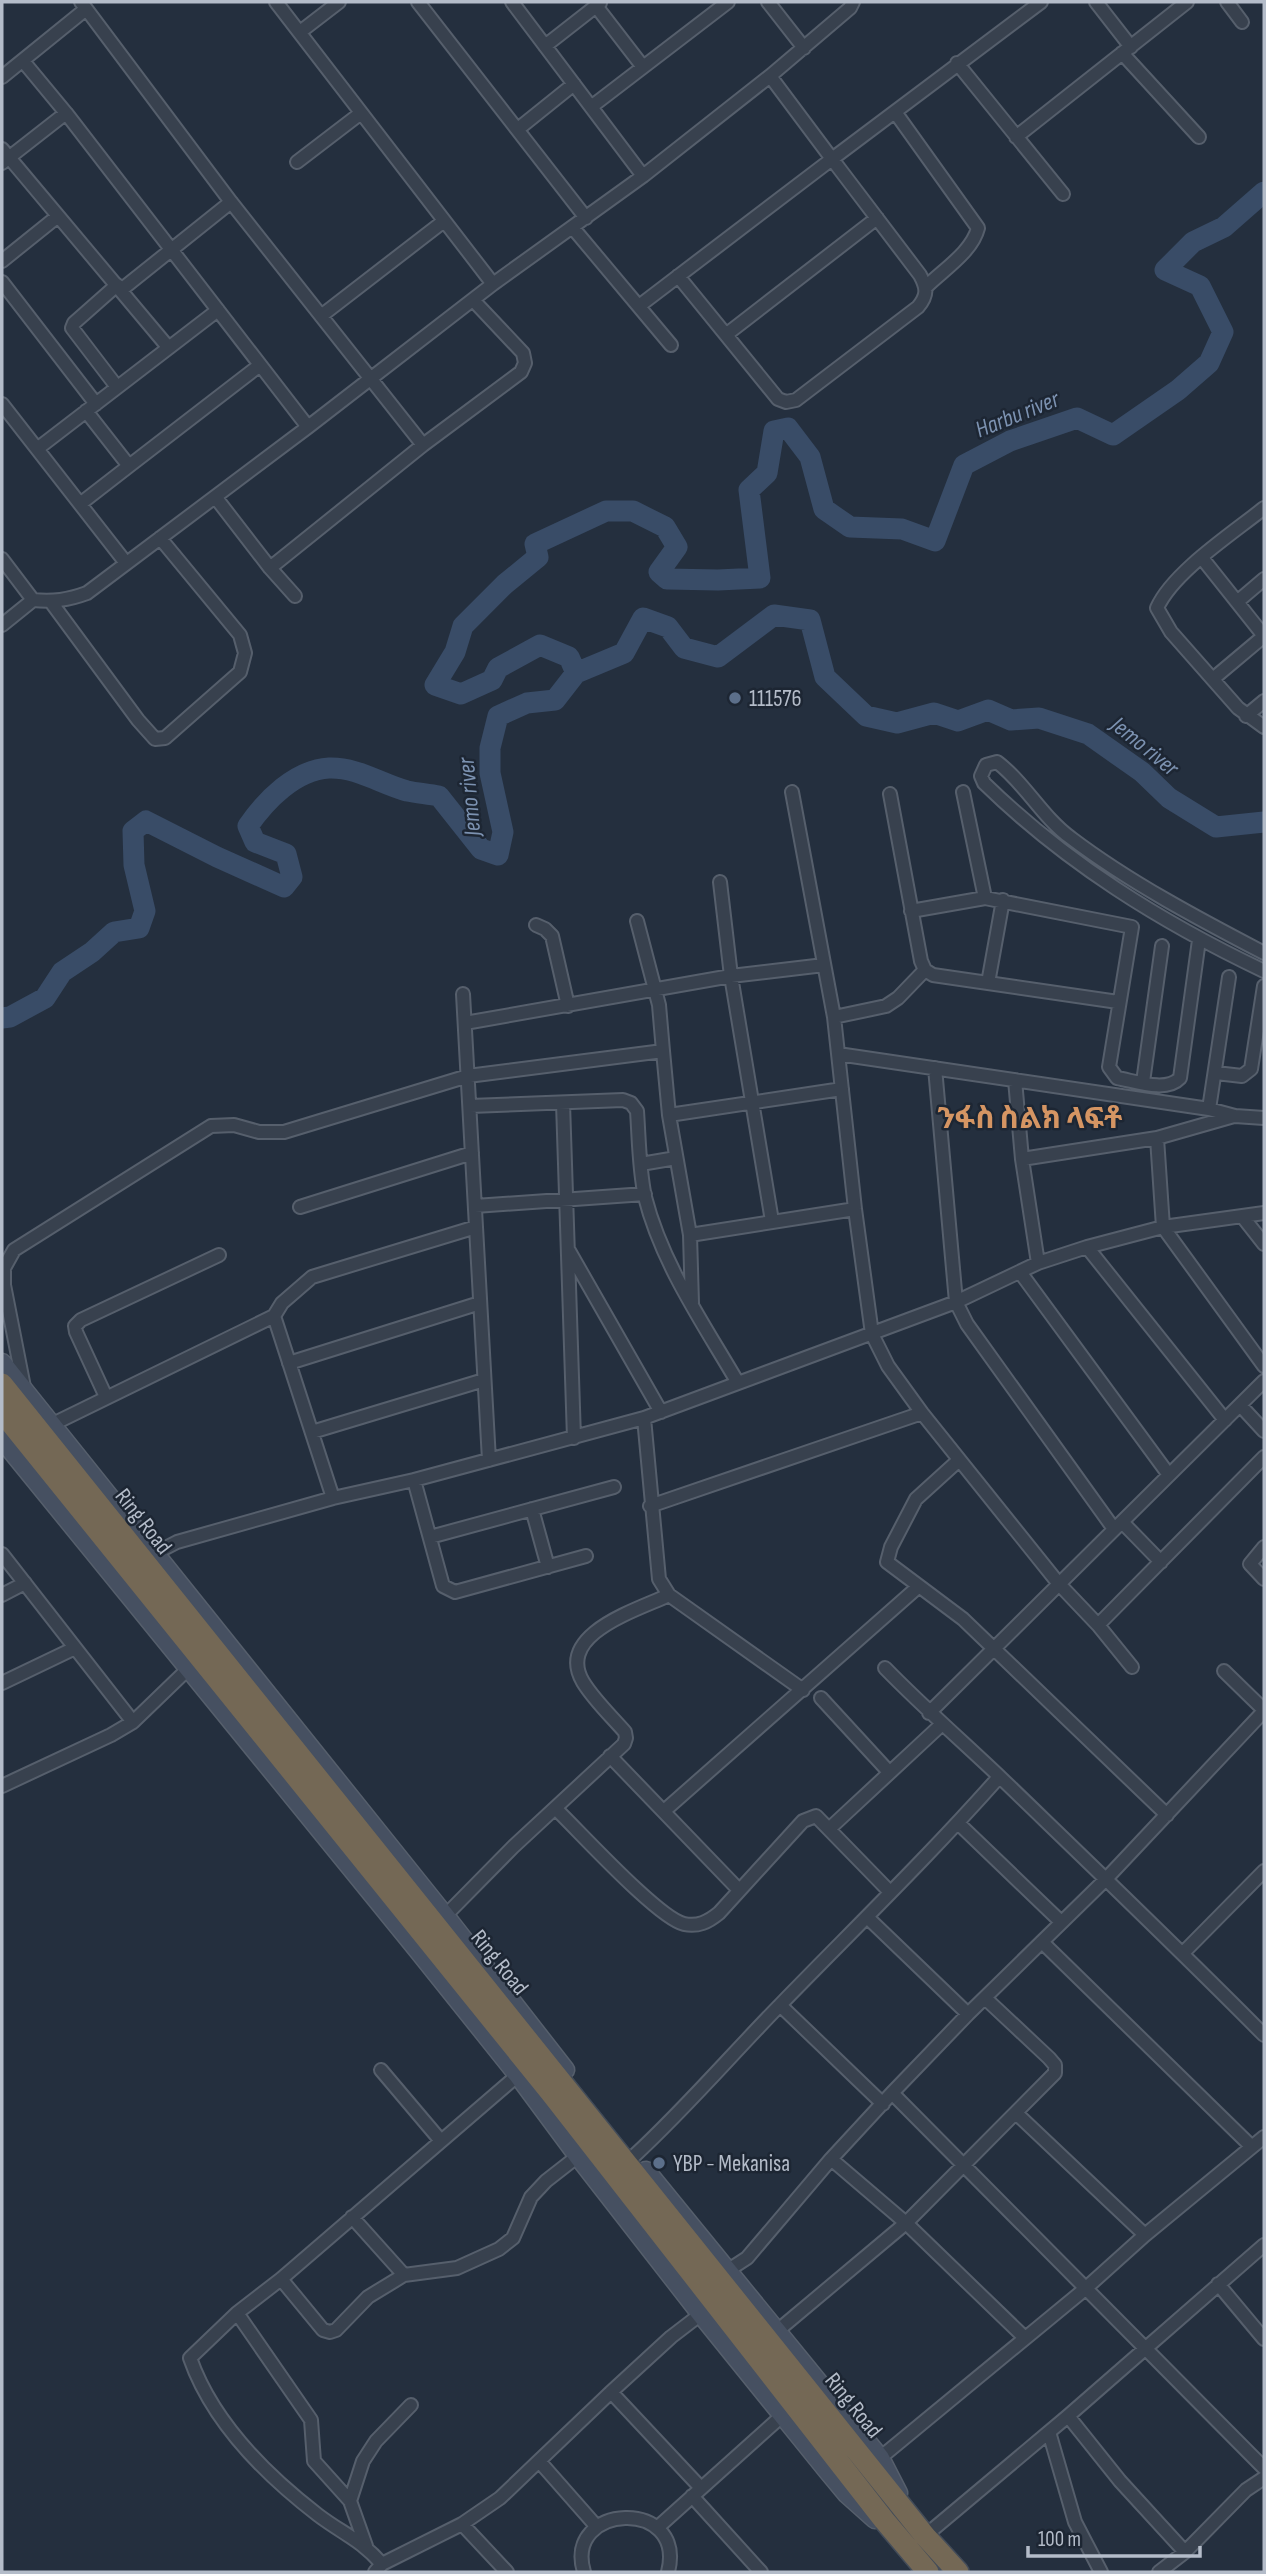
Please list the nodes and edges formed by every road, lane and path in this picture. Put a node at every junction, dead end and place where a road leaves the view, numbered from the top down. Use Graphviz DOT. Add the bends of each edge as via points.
graph roads {
  1 [pos="276,2"];
  2 [pos="339,2"];
  3 [pos="418,2"];
  4 [pos="512,2"];
  5 [pos="728,2"];
  6 [pos="768,2"];
  7 [pos="853,2"];
  8 [pos="1041,2"];
  9 [pos="1096,2"];
  10 [pos="1187,2"];
  11 [pos="1227,2"];
  12 [pos="599,4"];
  13 [pos="83,6"];
  14 [pos="1242,22"];
  15 [pos="300,32"];
  16 [pos="545,46"];
  17 [pos="804,48"];
  18 [pos="1127,50"];
  19 [pos="23,61"];
  20 [pos="957,64"];
  21 [pos="643,67"];
  22 [pos="769,76"];
  23 [pos="2,77"];
  24 [pos="574,84"];
  25 [pos="591,107"];
  26 [pos="895,112"];
  27 [pos="66,113"];
  28 [pos="360,113"];
  29 [pos="518,129"];
  30 [pos="1016,137"];
  31 [pos="1199,137"];
  32 [pos="4,157"];
  33 [pos="832,159"];
  34 [pos="297,162"];
  35 [pos="643,176"];
  36 [pos="1063,194"];
  37 [pos="230,202"];
  38 [pos="58,216"];
  39 [pos="586,218"];
  40 [pos="877,218"];
  41 [pos="444,221"];
  42 [pos="573,228"];
  43 [pos="172,250"];
  44 [pos="2,261"];
  45 [pos="678,276"];
  46 [pos="2,282"];
  47 [pos="493,284"];
  48 [pos="119,287"];
  49 [pos="926,287"];
  50 [pos="473,300"];
  51 [pos="639,306"];
  52 [pos="218,310"];
  53 [pos="321,316"];
  54 [pos="727,334"];
  55 [pos="671,345"];
  56 [pos="168,347"];
  57 [pos="260,365"];
  58 [pos="370,379"];
  59 [pos="117,387"];
  60 [pos="2,404"];
  61 [pos="91,407"];
  62 [pos="308,427"];
  63 [pos="423,445"];
  64 [pos="37,449"];
  65 [pos="129,466"];
  66 [pos="216,498"];
  67 [pos="80,505"];
  68 [pos="1264,508"];
  69 [pos="160,538"];
  70 [pos="1202,558"];
  71 [pos="2,559"];
  72 [pos="126,563"];
  73 [pos="270,568"];
  74 [pos="1264,579"];
  75 [pos="295,596"];
  76 [pos="33,600"];
  77 [pos="51,602"];
  78 [pos="1237,602"];
  79 [pos="2,625"];
  80 [pos="1264,636"];
  81 [pos="1214,678"];
  82 [pos="1264,701"];
  83 [pos="1246,716"];
  84 [pos="1264,727"];
  85 [pos="792,792"];
  86 [pos="963,792"];
  87 [pos="890,794"];
  88 [pos="720,882"];
  89 [pos="985,898"];
  90 [pos="1003,900"];
  91 [pos="911,911"];
  92 [pos="637,921"];
  93 [pos="536,925"];
  94 [pos="1199,940"];
  95 [pos="1162,946"];
  96 [pos="1264,953"];
  97 [pos="824,965"];
  98 [pos="925,970"];
  99 [pos="1264,971"];
  100 [pos="731,976"];
  101 [pos="1229,977"];
  102 [pos="988,983"];
  103 [pos="1264,986"];
  104 [pos="653,989"];
  105 [pos="463,994"];
  106 [pos="1118,1002"];
  107 [pos="568,1006"];
  108 [pos="834,1017"];
  109 [pos="465,1023"];
  110 [pos="663,1051"];
  111 [pos="838,1054"];
  112 [pos="934,1068"];
  113 [pos="1216,1073"];
  114 [pos="468,1076"];
  115 [pos="1015,1080"];
  116 [pos="1143,1082"];
  117 [pos="842,1089"];
  118 [pos="752,1102"];
  119 [pos="564,1103"];
  120 [pos="470,1106"];
  121 [pos="1209,1109"];
  122 [pos="669,1115"];
  123 [pos="1235,1116"];
  124 [pos="1264,1118"];
  125 [pos="1157,1138"];
  126 [pos="472,1153"];
  127 [pos="676,1158"];
  128 [pos="1022,1159"];
  129 [pos="641,1164"];
  130 [pos="645,1195"];
  131 [pos="566,1199"];
  132 [pos="475,1206"];
  133 [pos="300,1207"];
  134 [pos="855,1209"];
  135 [pos="1264,1213"];
  136 [pos="1242,1216"];
  137 [pos="772,1221"];
  138 [pos="476,1227"];
  139 [pos="1163,1227"];
  140 [pos="690,1235"];
  141 [pos="1264,1244"];
  142 [pos="1087,1247"];
  143 [pos="568,1249"];
  144 [pos="219,1255"];
  145 [pos="1038,1263"];
  146 [pos="1020,1272"];
  147 [pos="956,1302"];
  148 [pos="480,1303"];
  149 [pos="692,1303"];
  150 [pos="274,1316"];
  151 [pos="872,1334"];
  152 [pos="2,1363"];
  153 [pos="289,1363"];
  154 [pos="1264,1366"];
  155 [pos="484,1380"];
  156 [pos="1264,1381"];
  157 [pos="738,1383"];
  158 [pos="2,1384"];
  159 [pos="25,1390"];
  160 [pos="106,1397"];
  161 [pos="1240,1405"];
  162 [pos="2,1412"];
  163 [pos="661,1412"];
  164 [pos="922,1413"];
  165 [pos="644,1418"];
  166 [pos="1225,1420"];
  167 [pos="51,1425"];
  168 [pos="1264,1431"];
  169 [pos="312,1432"];
  170 [pos="574,1438"];
  171 [pos="2,1440"];
  172 [pos="1264,1457"];
  173 [pos="489,1460"];
  174 [pos="959,1460"];
  175 [pos="1169,1475"];
  176 [pos="414,1480"];
  177 [pos="614,1487"];
  178 [pos="333,1498"];
  179 [pos="650,1506"];
  180 [pos="532,1509"];
  181 [pos="1118,1525"];
  182 [pos="430,1537"];
  183 [pos="1264,1547"];
  184 [pos="2,1554"];
  185 [pos="586,1556"];
  186 [pos="1161,1562"];
  187 [pos="136,1567"];
  188 [pos="548,1567"];
  189 [pos="1264,1579"];
  190 [pos="24,1583"];
  191 [pos="1059,1584"];
  192 [pos="918,1587"];
  193 [pos="2,1595"];
  194 [pos="669,1595"];
  195 [pos="1098,1625"];
  196 [pos="75,1648"];
  197 [pos="993,1650"];
  198 [pos="1132,1667"];
  199 [pos="189,1668"];
  200 [pos="885,1668"];
  201 [pos="1223,1671"];
  202 [pos="2,1683"];
  203 [pos="803,1690"];
  204 [pos="821,1698"];
  205 [pos="1264,1711"];
  206 [pos="929,1713"];
  207 [pos="133,1722"];
  208 [pos="941,1725"];
  209 [pos="610,1756"];
  210 [pos="889,1772"];
  211 [pos="999,1777"];
  212 [pos="2,1786"];
  213 [pos="555,1808"];
  214 [pos="664,1811"];
  215 [pos="1167,1815"];
  216 [pos="958,1823"];
  217 [pos="829,1829"];
  218 [pos="1264,1871"];
  219 [pos="1105,1880"];
  220 [pos="739,1890"];
  221 [pos="890,1892"];
  222 [pos="444,1916"];
  223 [pos="867,1917"];
  224 [pos="1060,1921"];
  225 [pos="1042,1942"];
  226 [pos="1183,1953"];
  227 [pos="985,1998"];
  228 [pos="780,2005"];
  229 [pos="968,2014"];
  230 [pos="1264,2035"];
  231 [pos="381,2070"];
  232 [pos="518,2075"];
  233 [pos="892,2093"];
  234 [pos="883,2104"];
  235 [pos="1016,2113"];
  236 [pos="1264,2137"];
  237 [pos="441,2141"];
  238 [pos="1252,2147"];
  239 [pos="578,2157"];
  240 [pos="634,2157"];
  241 [pos="831,2159"];
  242 [pos="963,2166"];
  243 [pos="352,2217"];
  244 [pos="905,2223"];
  245 [pos="1145,2235"];
  246 [pos="1264,2245"];
  247 [pos="727,2271"];
  248 [pos="404,2275"];
  249 [pos="281,2279"];
  250 [pos="1218,2284"];
  251 [pos="1086,2289"];
  252 [pos="237,2313"];
  253 [pos="701,2314"];
  254 [pos="776,2332"];
  255 [pos="1025,2338"];
  256 [pos="1264,2339"];
  257 [pos="1145,2347"];
  258 [pos="611,2392"];
  259 [pos="411,2405"];
  260 [pos="784,2414"];
  261 [pos="1068,2416"];
  262 [pos="1049,2432"];
  263 [pos="880,2458"];
  264 [pos="539,2461"];
  265 [pos="1264,2468"];
  266 [pos="1264,2478"];
  267 [pos="696,2492"];
  268 [pos="349,2501"];
  269 [pos="911,2518"];
  270 [pos="462,2524"];
  271 [pos="597,2527"];
  272 [pos="657,2528"];
  273 [pos="925,2536"];
  274 [pos="900,2539"];
  275 [pos="366,2546"];
  276 [pos="1185,2553"];
  277 [pos="376,2570"];
  278 [pos="507,2572"];
  279 [pos="584,2572"];
  280 [pos="668,2572"];
  281 [pos="761,2572"];
  282 [pos="928,2572"];
  283 [pos="958,2572"];
  284 [pos="1101,2572"];
  285 [pos="1159,2572"];
  1 -- 15 [label="street"];
  2 -- 15 [label="street"];
  3 -- 29 [label="street"];
  4 -- 16 [label="street"];
  5 -- 21 [label="street"];
  6 -- 17 [label="street"];
  7 -- 17 [label="street"];
  8 -- 20 [label="street"];
  9 -- 18 [label="street"];
  10 -- 18 [label="street"];
  11 -- 14 [label="street"];
  12 -- 16 [label="street"];
  12 -- 21 [label="street"];
  13 -- 19 [label="street"];
  13 -- 37 [label="street"];
  15 -- 28 [label="street"];
  16 -- 24 [label="street"];
  17 -- 22 [label="street"];
  18 -- 30 [label="street"];
  18 -- 31 [label="street"];
  19 -- 23 [label="street"];
  19 -- 27 [label="street"];
  20 -- 26 [label="street"];
  20 -- 30 [label="street"];
  21 -- 25 [label="street"];
  22 -- 33 [label="street"];
  22 -- 35 [label="street"];
  24 -- 25 [label="street"];
  24 -- 29 [label="street"];
  25 -- 35 [label="street"];
  26 -- 33 [label="street"];
  26 -- 49 [label="street" via="978,228 968,247"];
  27 -- 32 [label="street"];
  27 -- 43 [label="street"];
  28 -- 34 [label="street"];
  28 -- 41 [label="street"];
  29 -- 39 [label="street"];
  30 -- 36 [label="street"];
  32 -- 38 [label="street"];
  33 -- 40 [label="street"];
  33 -- 45 [label="street"];
  35 -- 39 [label="street"];
  37 -- 43 [label="street"];
  37 -- 53 [label="street"];
  38 -- 44 [label="street"];
  38 -- 48 [label="street"];
  39 -- 42 [label="street"];
  40 -- 49 [label="street"];
  40 -- 54 [label="street"];
  41 -- 47 [label="street"];
  41 -- 53 [label="street"];
  42 -- 47 [label="street"];
  42 -- 51 [label="street"];
  43 -- 48 [label="street"];
  43 -- 52 [label="street"];
  45 -- 51 [label="street"];
  45 -- 54 [label="street"];
  46 -- 61 [label="street"];
  47 -- 50 [label="street"];
  48 -- 56 [label="street"];
  48 -- 59 [label="street" via="72,328"];
  49 -- 54 [label="street" via="926,297 918,307 796,400 778,399"];
  50 -- 58 [label="street"];
  50 -- 63 [label="street" via="523,353 525,363 521,372"];
  51 -- 55 [label="street"];
  52 -- 56 [label="street"];
  52 -- 57 [label="street"];
  53 -- 58 [label="street"];
  56 -- 59 [label="street"];
  57 -- 62 [label="street"];
  57 -- 65 [label="street"];
  58 -- 62 [label="street"];
  58 -- 63 [label="street"];
  59 -- 61 [label="street"];
  60 -- 64 [label="street"];
  61 -- 64 [label="street"];
  61 -- 65 [label="street"];
  62 -- 66 [label="street"];
  63 -- 73 [label="street"];
  64 -- 67 [label="street"];
  65 -- 67 [label="street"];
  66 -- 69 [label="street"];
  66 -- 73 [label="street"];
  67 -- 72 [label="street"];
  68 -- 70 [label="street"];
  69 -- 72 [label="street"];
  69 -- 77 [label="street" via="240,635 245,653 240,672 165,738 155,739 138,720"];
  70 -- 78 [label="street"];
  70 -- 81 [label="street" via="1170,587 1157,608 1171,632"];
  71 -- 76 [label="street"];
  72 -- 77 [label="street" via="87,593"];
  73 -- 75 [label="street"];
  74 -- 78 [label="street"];
  76 -- 77 [label="street"];
  76 -- 79 [label="street"];
  78 -- 80 [label="street"];
  80 -- 81 [label="street"];
  81 -- 83 [label="street"];
  82 -- 83 [label="street"];
  83 -- 84 [label="street"];
  85 -- 97 [label="street"];
  86 -- 89 [label="street"];
  87 -- 91 [label="street"];
  88 -- 100 [label="street"];
  89 -- 90 [label="street"];
  89 -- 91 [label="street"];
  90 -- 102 [label="street"];
  90 -- 106 [label="street" via="1132,927"];
  91 -- 98 [label="street"];
  92 -- 104 [label="street"];
  93 -- 107 [label="street" via="552,936"];
  94 -- 96 [label="street" via="1140,906 1022,821 984,783 981,776 986,765 997,762 1010,771 1038,808 1070,838 1204,922"];
  94 -- 99 [label="street"];
  94 -- 116 [label="street" via="1180,1078 1166,1086"];
  95 -- 116 [label="street"];
  97 -- 100 [label="street"];
  97 -- 108 [label="street"];
  98 -- 102 [label="street"];
  98 -- 108 [label="street" via="886,1006"];
  100 -- 104 [label="street"];
  100 -- 118 [label="street"];
  101 -- 113 [label="street"];
  102 -- 106 [label="street"];
  103 -- 113 [label="street" via="1251,1069 1242,1076"];
  104 -- 107 [label="street"];
  104 -- 110 [label="street"];
  105 -- 109 [label="street"];
  106 -- 116 [label="street" via="1110,1068 1116,1078"];
  107 -- 109 [label="street"];
  108 -- 111 [label="street"];
  109 -- 114 [label="street"];
  110 -- 114 [label="street"];
  110 -- 122 [label="street"];
  111 -- 112 [label="street"];
  111 -- 117 [label="street"];
  112 -- 115 [label="street"];
  112 -- 147 [label="street"];
  113 -- 121 [label="street"];
  114 -- 120 [label="street"];
  114 -- 159 [label="street" via="284,1132 211,1126 14,1250 4,1268 4,1285"];
  115 -- 121 [label="street"];
  115 -- 128 [label="street"];
  117 -- 118 [label="street"];
  117 -- 134 [label="street"];
  118 -- 122 [label="street"];
  118 -- 137 [label="street"];
  119 -- 120 [label="street"];
  119 -- 129 [label="street" via="631,1103 637,1111"];
  119 -- 131 [label="street"];
  120 -- 126 [label="street"];
  121 -- 123 [label="street"];
  122 -- 127 [label="street"];
  123 -- 124 [label="street"];
  123 -- 125 [label="street"];
  125 -- 128 [label="street"];
  125 -- 139 [label="street"];
  126 -- 132 [label="street"];
  126 -- 133 [label="street"];
  127 -- 129 [label="street"];
  127 -- 140 [label="street"];
  128 -- 145 [label="street"];
  129 -- 130 [label="street"];
  130 -- 131 [label="street"];
  130 -- 149 [label="street" via="671,1267"];
  131 -- 132 [label="street"];
  131 -- 143 [label="street"];
  132 -- 138 [label="street"];
  134 -- 137 [label="street"];
  134 -- 151 [label="street"];
  135 -- 136 [label="street"];
  136 -- 139 [label="street"];
  136 -- 141 [label="street"];
  137 -- 140 [label="street"];
  138 -- 148 [label="street"];
  138 -- 150 [label="street" via="312,1277"];
  139 -- 142 [label="street"];
  139 -- 154 [label="street"];
  140 -- 149 [label="street"];
  142 -- 145 [label="street"];
  142 -- 166 [label="street"];
  143 -- 163 [label="street"];
  143 -- 170 [label="street"];
  144 -- 160 [label="street" via="75,1326"];
  145 -- 146 [label="street"];
  146 -- 147 [label="street"];
  146 -- 175 [label="street"];
  147 -- 151 [label="street"];
  147 -- 181 [label="street" via="967,1324"];
  148 -- 153 [label="street"];
  148 -- 155 [label="street"];
  149 -- 157 [label="street"];
  150 -- 153 [label="street"];
  150 -- 160 [label="street"];
  151 -- 157 [label="street"];
  151 -- 164 [label="street" via="888,1366"];
  152 -- 159 [label="street"];
  153 -- 169 [label="street"];
  155 -- 169 [label="street"];
  155 -- 173 [label="street"];
  156 -- 161 [label="street"];
  157 -- 163 [label="street"];
  158 -- 187 [label="highway, Ring Road"];
  159 -- 167 [label="street"];
  160 -- 167 [label="street"];
  161 -- 166 [label="street"];
  161 -- 168 [label="street"];
  162 -- 187 [label="highway, Ring Road"];
  163 -- 165 [label="street"];
  164 -- 174 [label="street"];
  164 -- 179 [label="street"];
  165 -- 170 [label="street"];
  165 -- 179 [label="street"];
  166 -- 175 [label="street"];
  167 -- 187 [label="street"];
  169 -- 178 [label="street"];
  170 -- 173 [label="street"];
  171 -- 187 [label="street"];
  172 -- 186 [label="street"];
  173 -- 176 [label="street"];
  174 -- 191 [label="street"];
  174 -- 192 [label="street" via="916,1499 887,1558 891,1567"];
  175 -- 181 [label="street"];
  176 -- 178 [label="street"];
  176 -- 182 [label="street"];
  177 -- 180 [label="street"];
  178 -- 187 [label="street" via="177,1542"];
  179 -- 194 [label="street" via="656,1568"];
  180 -- 182 [label="street"];
  180 -- 188 [label="street"];
  181 -- 186 [label="street"];
  181 -- 191 [label="street"];
  182 -- 188 [label="street" via="443,1586 449,1591"];
  183 -- 189 [label="street" via="1250,1564"];
  184 -- 190 [label="street"];
  185 -- 188 [label="street"];
  186 -- 195 [label="street"];
  187 -- 199 [label="street"];
  187 -- 222 [label="street"];
  187 -- 269 [label="highway, Ring Road"];
  187 -- 274 [label="highway, Ring Road"];
  190 -- 193 [label="street"];
  190 -- 196 [label="street"];
  191 -- 195 [label="street"];
  191 -- 197 [label="street"];
  192 -- 197 [label="street" via="963,1619"];
  192 -- 203 [label="street"];
  194 -- 203 [label="street"];
  194 -- 209 [label="street" via="597,1630 577,1658 584,1682 625,1732 624,1744"];
  195 -- 198 [label="street"];
  196 -- 202 [label="street"];
  196 -- 207 [label="street"];
  197 -- 206 [label="street"];
  197 -- 215 [label="street"];
  199 -- 207 [label="street"];
  199 -- 232 [label="street"];
  200 -- 206 [label="street"];
  201 -- 205 [label="street"];
  203 -- 214 [label="street"];
  204 -- 210 [label="street"];
  205 -- 215 [label="street"];
  206 -- 208 [label="street"];
  207 -- 212 [label="street"];
  208 -- 210 [label="street"];
  208 -- 211 [label="street"];
  209 -- 213 [label="street"];
  209 -- 214 [label="street"];
  210 -- 217 [label="street"];
  211 -- 216 [label="street"];
  211 -- 219 [label="street"];
  213 -- 220 [label="street" via="674,1920 698,1925 709,1921"];
  213 -- 222 [label="street"];
  214 -- 220 [label="street"];
  215 -- 219 [label="street"];
  216 -- 221 [label="street"];
  216 -- 224 [label="street"];
  217 -- 220 [label="street" via="816,1816 803,1821"];
  217 -- 221 [label="street"];
  218 -- 226 [label="street"];
  219 -- 224 [label="street"];
  219 -- 226 [label="street"];
  221 -- 223 [label="street"];
  222 -- 240 [label="street"];
  223 -- 228 [label="street"];
  223 -- 229 [label="street"];
  224 -- 225 [label="street"];
  225 -- 227 [label="street"];
  225 -- 238 [label="street"];
  226 -- 230 [label="street"];
  227 -- 229 [label="street"];
  227 -- 235 [label="street" via="1055,2066 1055,2073"];
  228 -- 234 [label="street"];
  228 -- 240 [label="street"];
  229 -- 233 [label="street"];
  231 -- 237 [label="street"];
  232 -- 237 [label="street"];
  232 -- 239 [label="street"];
  233 -- 234 [label="street"];
  233 -- 242 [label="street"];
  234 -- 241 [label="street"];
  235 -- 242 [label="street"];
  235 -- 245 [label="street"];
  236 -- 238 [label="street"];
  237 -- 243 [label="street"];
  238 -- 245 [label="street"];
  239 -- 248 [label="street" via="531,2197 513,2238 499,2249 457,2268"];
  239 -- 253 [label="street"];
  240 -- 247 [label="street"];
  241 -- 244 [label="street"];
  241 -- 247 [label="street" via="747,2258"];
  242 -- 244 [label="street"];
  242 -- 251 [label="street"];
  243 -- 248 [label="street"];
  243 -- 249 [label="street"];
  244 -- 254 [label="street"];
  244 -- 255 [label="street"];
  245 -- 251 [label="street"];
  246 -- 250 [label="street"];
  247 -- 254 [label="street"];
  248 -- 249 [label="street" via="368,2297 330,2332 323,2330"];
  249 -- 252 [label="street"];
  250 -- 256 [label="street"];
  250 -- 257 [label="street"];
  251 -- 255 [label="street"];
  251 -- 257 [label="street"];
  252 -- 268 [label="street" via="311,2420 314,2461"];
  252 -- 275 [label="street" via="190,2358 201,2385 236,2436 278,2479 321,2517"];
  253 -- 258 [label="street"];
  253 -- 260 [label="street"];
  254 -- 263 [label="street"];
  255 -- 263 [label="street"];
  257 -- 261 [label="street"];
  257 -- 265 [label="street"];
  258 -- 264 [label="street"];
  258 -- 267 [label="street"];
  259 -- 268 [label="street" via="363,2461"];
  260 -- 267 [label="street"];
  260 -- 274 [label="street" via="847,2494"];
  261 -- 262 [label="street"];
  261 -- 276 [label="street"];
  262 -- 273 [label="street"];
  262 -- 284 [label="street" via="1075,2522"];
  263 -- 269 [label="street"];
  264 -- 270 [label="street" via="500,2498"];
  264 -- 271 [label="street"];
  266 -- 276 [label="street" via="1246,2490"];
  267 -- 272 [label="street"];
  267 -- 281 [label="street"];
  268 -- 275 [label="street"];
  269 -- 273 [label="highway, Ring Road"];
  270 -- 277 [label="street"];
  270 -- 278 [label="street"];
  271 -- 272 [label="street" via="622,2516 636,2517"];
  271 -- 279 [label="street" via="583,2552"];
  272 -- 280 [label="street" via="670,2555"];
  273 -- 283 [label="highway, Ring Road"];
  274 -- 282 [label="highway, Ring Road"];
  275 -- 277 [label="street"];
  276 -- 285 [label="street"];
}
